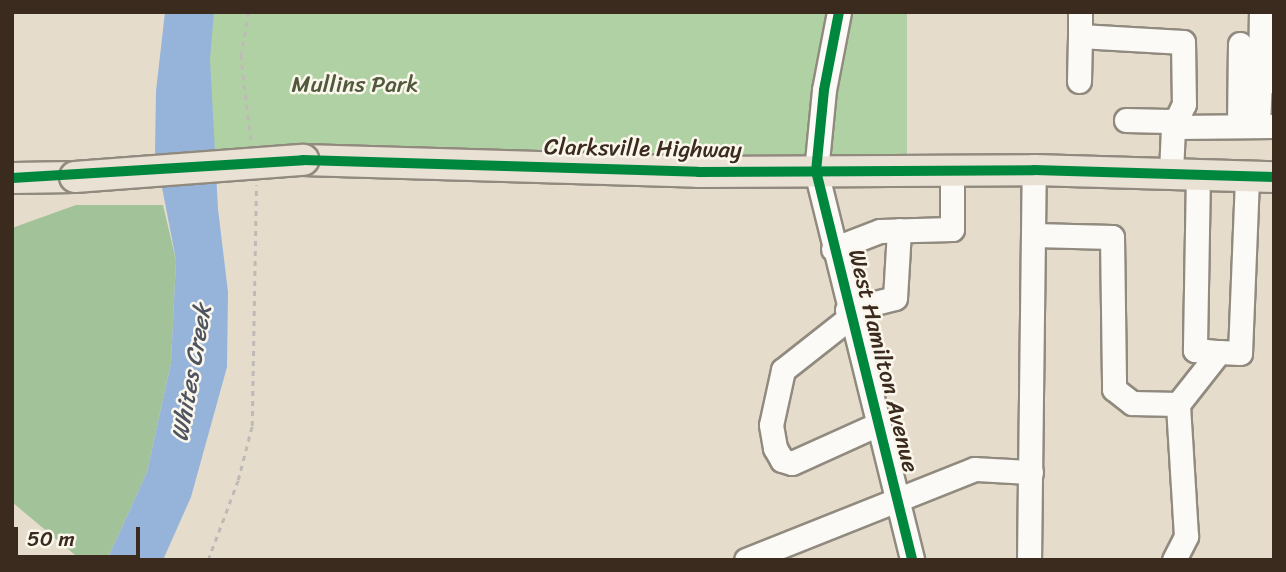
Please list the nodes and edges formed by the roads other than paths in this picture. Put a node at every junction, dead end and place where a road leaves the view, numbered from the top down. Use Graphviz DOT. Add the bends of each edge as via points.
graph roads {
  1 [pos="839,12"];
  2 [pos="1080,12"];
  3 [pos="1262,12"];
  4 [pos="1080,36"];
  5 [pos="1240,44"];
  6 [pos="1079,80"];
  7 [pos="1267,81"];
  8 [pos="1126,120"];
  9 [pos="1257,126"];
  10 [pos="1173,127"];
  11 [pos="952,170"];
  12 [pos="1034,170"];
  13 [pos="816,172"];
  14 [pos="1185,174"];
  15 [pos="1260,176"];
  16 [pos="12,178"];
  17 [pos="899,230"];
  18 [pos="1034,235"];
  19 [pos="833,249"];
  20 [pos="848,314"];
  21 [pos="1219,352"];
  22 [pos="1178,404"];
  23 [pos="876,425"];
  24 [pos="1031,472"];
  25 [pos="896,502"];
  26 [pos="746,560"];
  27 [pos="912,560"];
  28 [pos="1029,560"];
  29 [pos="1174,560"];
  1 -- 13 [label="street, West Hamilton Avenue" via="822,103"];
  2 -- 4 [label="street"];
  3 -- 7 [label="street"];
  4 -- 6 [label="street"];
  4 -- 10 [label="street" via="1183,42 1184,104"];
  5 -- 9 [label="street"];
  7 -- 9 [label="street"];
  8 -- 10 [label="street" via="1168,121"];
  9 -- 10 [label="street"];
  10 -- 14 [label="street"];
  11 -- 12 [label="main road, Clarksville Highway"];
  11 -- 13 [label="main road, Clarksville Highway"];
  11 -- 17 [label="street" via="952,229"];
  12 -- 14 [label="main road, Clarksville Highway"];
  12 -- 18 [label="street"];
  13 -- 16 [label="main road, Clarksville Highway, bridge" via="303,160"];
  13 -- 19 [label="street, West Hamilton Avenue"];
  14 -- 15 [label="main road, Clarksville Highway"];
  14 -- 21 [label="street" via="1195,350"];
  15 -- 21 [label="street" via="1240,353"];
  17 -- 19 [label="street" via="880,231"];
  17 -- 20 [label="street" via="895,298"];
  18 -- 22 [label="street" via="1112,237 1114,388 1132,403"];
  18 -- 24 [label="street"];
  19 -- 20 [label="street, West Hamilton Avenue"];
  20 -- 23 [label="street, West Hamilton Avenue"];
  20 -- 23 [label="street" via="783,370 771,425 775,448 782,460 792,463"];
  21 -- 22 [label="street"];
  22 -- 29 [label="street" via="1186,536"];
  23 -- 25 [label="street, West Hamilton Avenue"];
  24 -- 25 [label="street" via="975,469"];
  24 -- 28 [label="street"];
  25 -- 26 [label="street"];
  25 -- 27 [label="street, West Hamilton Avenue"];
}
